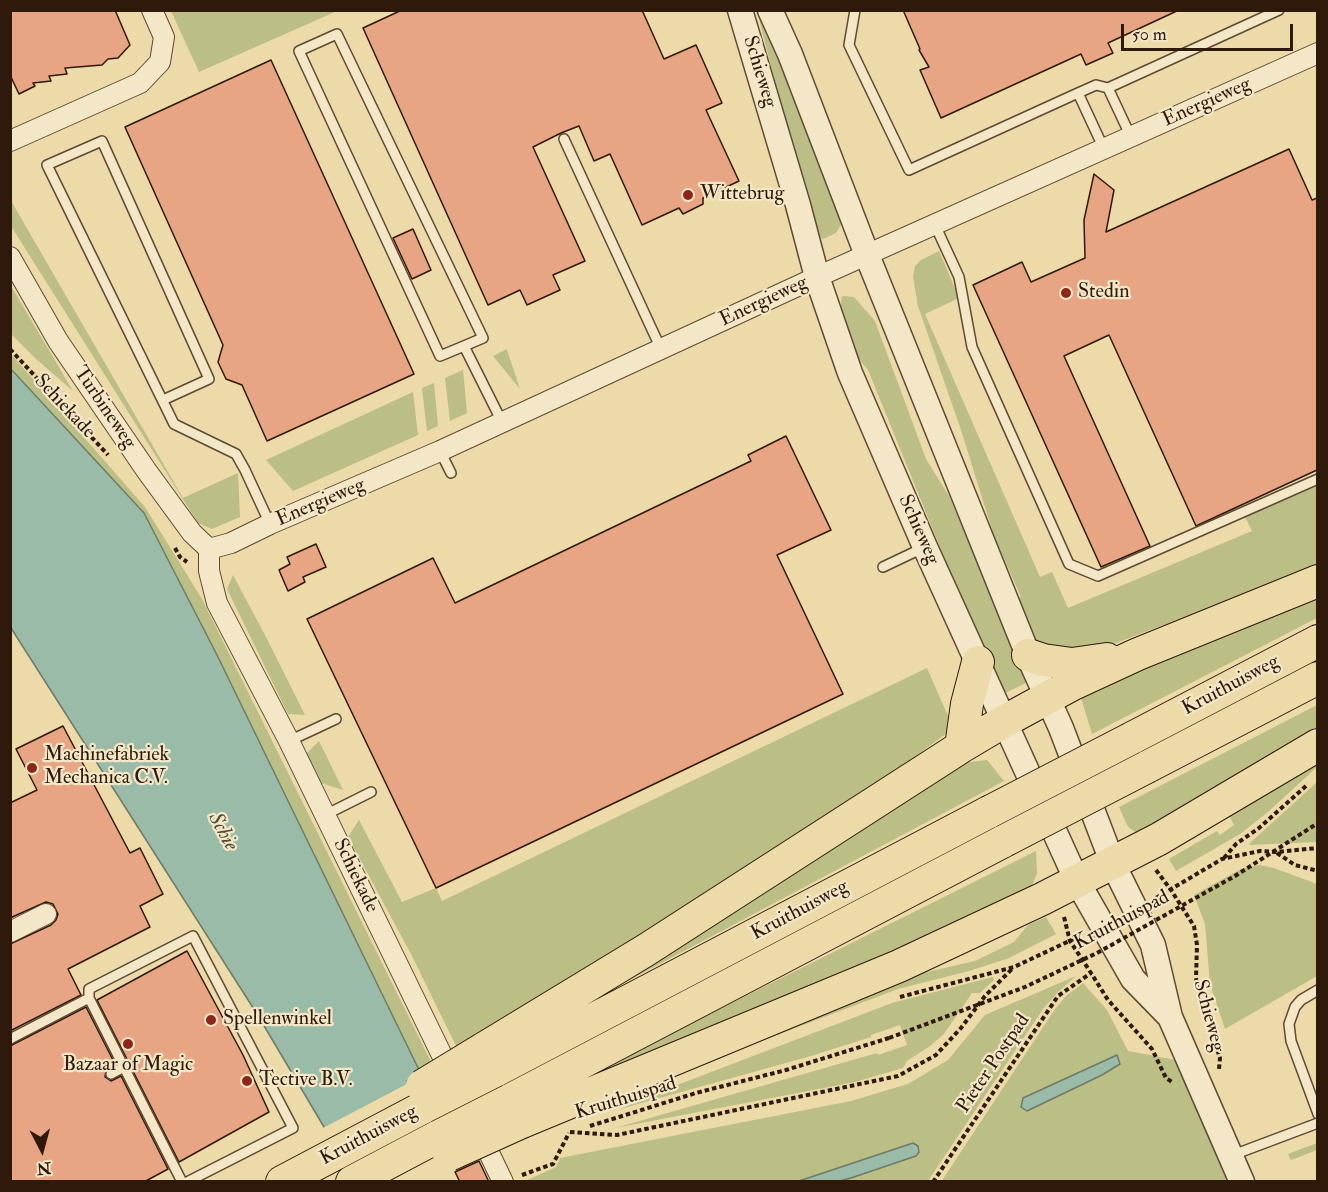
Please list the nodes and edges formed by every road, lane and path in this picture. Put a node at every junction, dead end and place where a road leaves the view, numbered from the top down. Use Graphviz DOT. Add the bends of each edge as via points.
graph roads {
  1 [pos="152,10"];
  2 [pos="740,10"];
  3 [pos="770,10"];
  4 [pos="855,10"];
  5 [pos="1279,10"];
  6 [pos="1317,53"];
  7 [pos="1108,88"];
  8 [pos="1078,93"];
  9 [pos="1131,137"];
  10 [pos="564,139"];
  11 [pos="10,141"];
  12 [pos="1104,149"];
  13 [pos="935,225"];
  14 [pos="867,255"];
  15 [pos="10,257"];
  16 [pos="817,277"];
  17 [pos="464,346"];
  18 [pos="10,349"];
  19 [pos="662,349"];
  20 [pos="163,400"];
  21 [pos="502,423"];
  22 [pos="440,452"];
  23 [pos="111,459"];
  24 [pos="451,473"];
  25 [pos="1317,479"];
  26 [pos="270,524"];
  27 [pos="169,538"];
  28 [pos="925,547"];
  29 [pos="209,549"];
  30 [pos="882,567"];
  31 [pos="209,571"];
  32 [pos="1317,581"];
  33 [pos="1317,641"];
  34 [pos="1138,654"];
  35 [pos="1028,655"];
  36 [pos="978,662"];
  37 [pos="1317,678"];
  38 [pos="1048,698"];
  39 [pos="336,719"];
  40 [pos="1003,722"];
  41 [pos="289,741"];
  42 [pos="1317,745"];
  43 [pos="961,747"];
  44 [pos="1309,783"];
  45 [pos="371,792"];
  46 [pos="325,815"];
  47 [pos="1317,823"];
  48 [pos="1317,848"];
  49 [pos="1276,852"];
  50 [pos="1222,859"];
  51 [pos="1113,864"];
  52 [pos="1317,871"];
  53 [pos="1077,881"];
  54 [pos="1171,890"];
  55 [pos="46,914"];
  56 [pos="10,932"];
  57 [pos="1091,973"];
  58 [pos="1317,990"];
  59 [pos="89,998"];
  60 [pos="1170,1017"];
  61 [pos="10,1039"];
  62 [pos="489,1060"];
  63 [pos="124,1067"];
  64 [pos="111,1074"];
  65 [pos="1176,1084"];
  66 [pos="516,1111"];
  67 [pos="1212,1112"];
  68 [pos="1317,1114"];
  69 [pos="1317,1123"];
  70 [pos="569,1132"];
  71 [pos="1231,1155"];
  72 [pos="359,1178"];
  73 [pos="509,1180"];
  74 [pos="182,1182"];
  75 [pos="187,1182"];
  76 [pos="282,1182"];
  77 [pos="933,1182"];
  78 [pos="1242,1182"];
  1 -- 11 [label="street" via="164,37 160,62 140,83"];
  2 -- 16 [label="street, Schieweg"];
  3 -- 14 [label="street, Schieweg"];
  4 -- 8 [label="lane" via="849,45 909,170"];
  5 -- 7 [label="lane"];
  6 -- 9 [label="street, Energieweg"];
  7 -- 8 [label="lane" via="1096,85"];
  7 -- 9 [label="lane"];
  8 -- 12 [label="lane"];
  9 -- 12 [label="street, Energieweg"];
  10 -- 19 [label="lane"];
  12 -- 13 [label="street, Energieweg"];
  13 -- 14 [label="street, Energieweg"];
  13 -- 25 [label="lane" via="959,277 972,347 1069,564 1098,576"];
  14 -- 16 [label="street, Energieweg"];
  14 -- 35 [label="street, Schieweg"];
  15 -- 29 [label="street, Turbineweg" via="58,341 192,532"];
  16 -- 19 [label="street, Energieweg"];
  16 -- 28 [label="street, Schieweg" via="850,373"];
  17 -- 17 [label="lane" via="440,356 299,51 337,34 483,338"];
  17 -- 21 [label="lane"];
  18 -- 23 [label="path, Schiekade"];
  19 -- 21 [label="street, Energieweg"];
  20 -- 20 [label="lane" via="47,165 102,141 209,379"];
  20 -- 26 [label="lane" via="174,424 236,454"];
  21 -- 22 [label="street, Energieweg"];
  22 -- 24 [label="lane"];
  22 -- 26 [label="street, Energieweg"];
  26 -- 29 [label="street, Energieweg"];
  27 -- 31 [label="path" via="180,557 195,568"];
  28 -- 30 [label="lane"];
  28 -- 36 [label="street, Schieweg"];
  29 -- 31 [label="street, Schiekade"];
  31 -- 41 [label="street, Schiekade" via="217,603"];
  32 -- 34 [label="highway"];
  33 -- 62 [label="highway, Kruithuisweg, bridge" via="989,812"];
  34 -- 35 [label="highway" via="1072,664"];
  34 -- 38 [label="highway"];
  35 -- 38 [label="street, Schieweg"];
  36 -- 40 [label="street, Schieweg"];
  36 -- 43 [label="highway"];
  37 -- 66 [label="highway, Kruithuisweg, bridge" via="1004,841"];
  38 -- 40 [label="highway"];
  38 -- 51 [label="street, Schieweg"];
  39 -- 41 [label="lane"];
  40 -- 43 [label="highway"];
  40 -- 53 [label="street, Schieweg"];
  41 -- 46 [label="street, Schiekade"];
  42 -- 51 [label="highway"];
  43 -- 62 [label="highway" via="646,950"];
  44 -- 50 [label="path, Kruithuispad"];
  45 -- 46 [label="lane"];
  46 -- 73 [label="street, Schiekade"];
  47 -- 70 [label="path, Kruithuispad, bridge" via="1235,876 1097,953 1024,987 888,1038"];
  48 -- 49 [label="path, Kruithuispad"];
  49 -- 50 [label="path, Kruithuispad" via="1260,851"];
  49 -- 52 [label="path" via="1295,865"];
  50 -- 54 [label="path, Kruithuispad"];
  51 -- 53 [label="highway"];
  51 -- 60 [label="street, Schieweg" via="1153,945"];
  53 -- 60 [label="street, Schieweg" via="1133,979"];
  53 -- 66 [label="highway" via="899,966"];
  54 -- 67 [label="path, Schieweg" via="1194,926 1199,994 1220,1058"];
  55 -- 56 [label="street"];
  57 -- 65 [label="path" via="1108,1000 1152,1049 1166,1078"];
  57 -- 70 [label="path, Kruithuispad" via="1070,940 1014,967 936,1055 898,1076 617,1135"];
  57 -- 77 [label="path, Pieter Postpad" via="1058,996"];
  58 -- 68 [label="lane" via="1295,1007 1289,1024"];
  59 -- 61 [label="lane"];
  59 -- 63 [label="lane"];
  59 -- 75 [label="lane" via="89,989 192,936 293,1128"];
  60 -- 67 [label="street, Schieweg"];
  62 -- 76 [label="highway, Kruithuisweg, bridge" via="390,1126"];
  63 -- 64 [label="lane"];
  63 -- 74 [label="lane"];
  66 -- 72 [label="highway, bridge" via="411,1172"];
  67 -- 71 [label="street, Schieweg"];
  69 -- 71 [label="lane"];
  70 -- 73 [label="path" via="553,1164"];
  71 -- 78 [label="street, Schieweg"];
}
